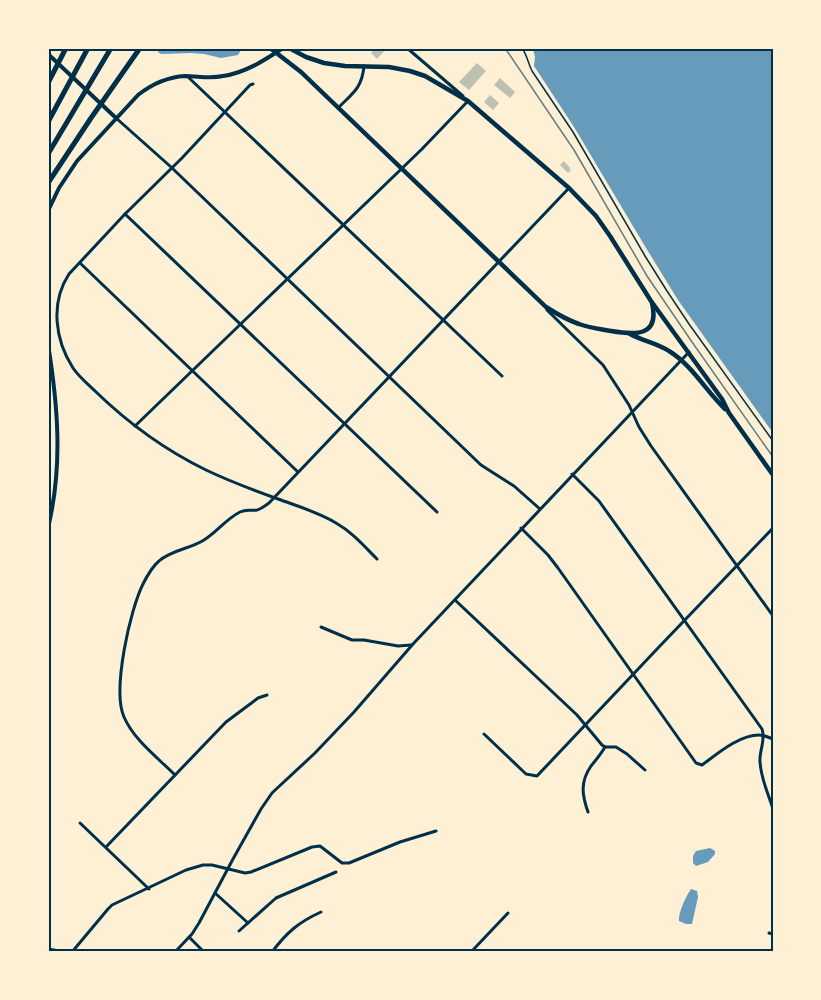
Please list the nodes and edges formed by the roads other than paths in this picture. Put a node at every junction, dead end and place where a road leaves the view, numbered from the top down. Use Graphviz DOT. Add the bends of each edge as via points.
graph roads {
  1 [pos="88,48"];
  2 [pos="111,48"];
  3 [pos="140,48"];
  4 [pos="270,48"];
  5 [pos="283,48"];
  6 [pos="289,48"];
  7 [pos="407,48"];
  8 [pos="64,51"];
  9 [pos="277,52"];
  10 [pos="48,54"];
  11 [pos="364,66"];
  12 [pos="187,76"];
  13 [pos="49,81"];
  14 [pos="253,84"];
  15 [pos="468,101"];
  16 [pos="338,108"];
  17 [pos="225,112"];
  18 [pos="116,118"];
  19 [pos="48,122"];
  20 [pos="48,154"];
  21 [pos="171,167"];
  22 [pos="402,168"];
  23 [pos="48,183"];
  24 [pos="569,188"];
  25 [pos="48,211"];
  26 [pos="125,214"];
  27 [pos="343,225"];
  28 [pos="499,262"];
  29 [pos="80,263"];
  30 [pos="288,278"];
  31 [pos="532,293"];
  32 [pos="651,301"];
  33 [pos="443,320"];
  34 [pos="240,324"];
  35 [pos="628,333"];
  36 [pos="48,344"];
  37 [pos="689,352"];
  38 [pos="681,360"];
  39 [pos="192,371"];
  40 [pos="389,376"];
  41 [pos="502,376"];
  42 [pos="632,413"];
  43 [pos="729,413"];
  44 [pos="344,424"];
  45 [pos="135,426"];
  46 [pos="298,472"];
  47 [pos="572,474"];
  48 [pos="773,475"];
  49 [pos="274,497"];
  50 [pos="540,509"];
  51 [pos="437,512"];
  52 [pos="48,528"];
  53 [pos="521,528"];
  54 [pos="773,528"];
  55 [pos="377,559"];
  56 [pos="736,565"];
  57 [pos="454,599"];
  58 [pos="773,616"];
  59 [pos="684,620"];
  60 [pos="321,627"];
  61 [pos="413,644"];
  62 [pos="633,674"];
  63 [pos="267,695"];
  64 [pos="585,725"];
  65 [pos="484,734"];
  66 [pos="764,736"];
  67 [pos="773,739"];
  68 [pos="605,747"];
  69 [pos="645,770"];
  70 [pos="175,775"];
  71 [pos="773,809"];
  72 [pos="588,812"];
  73 [pos="80,823"];
  74 [pos="436,831"];
  75 [pos="106,847"];
  76 [pos="227,869"];
  77 [pos="336,872"];
  78 [pos="149,889"];
  79 [pos="215,892"];
  80 [pos="321,912"];
  81 [pos="508,913"];
  82 [pos="248,923"];
  83 [pos="239,931"];
  84 [pos="189,937"];
  85 [pos="48,949"];
  86 [pos="65,952"];
  87 [pos="72,952"];
  88 [pos="175,952"];
  89 [pos="204,952"];
  90 [pos="272,952"];
  91 [pos="471,952"];
  1 -- 19 [label="highway"];
  2 -- 20 [label="highway"];
  3 -- 23 [label="highway"];
  4 -- 9 [label="main road"];
  5 -- 9 [label="main road"];
  6 -- 11 [label="main road" via="324,63"];
  7 -- 15 [label="street"];
  8 -- 13 [label="highway"];
  9 -- 12 [label="main road" via="232,75"];
  9 -- 16 [label="main road"];
  10 -- 18 [label="main road"];
  11 -- 15 [label="main road" via="425,76"];
  11 -- 16 [label="street" via="358,88"];
  12 -- 17 [label="street"];
  12 -- 18 [label="main road" via="148,87"];
  14 -- 17 [label="street"];
  15 -- 22 [label="street"];
  15 -- 24 [label="main road"];
  16 -- 22 [label="main road"];
  17 -- 21 [label="street"];
  17 -- 27 [label="street"];
  18 -- 21 [label="street"];
  18 -- 25 [label="main road" via="76,161"];
  21 -- 26 [label="street"];
  21 -- 30 [label="street"];
  22 -- 27 [label="street"];
  22 -- 28 [label="main road"];
  24 -- 28 [label="street"];
  24 -- 32 [label="main road" via="596,216"];
  26 -- 29 [label="street"];
  26 -- 34 [label="street"];
  27 -- 30 [label="street"];
  27 -- 33 [label="street"];
  28 -- 31 [label="main road"];
  28 -- 33 [label="street"];
  29 -- 39 [label="street"];
  29 -- 45 [label="street" via="61,291 56,321 59,339 74,369"];
  30 -- 34 [label="street"];
  30 -- 40 [label="street"];
  31 -- 35 [label="main road" via="562,317 593,328"];
  31 -- 42 [label="street" via="596,356"];
  32 -- 35 [label="main road" via="652,324 643,332"];
  32 -- 37 [label="main road"];
  33 -- 40 [label="street"];
  33 -- 41 [label="street"];
  34 -- 39 [label="street"];
  34 -- 44 [label="street"];
  35 -- 38 [label="main road"];
  36 -- 52 [label="main road" via="58,435 57,474"];
  37 -- 38 [label="street"];
  37 -- 43 [label="main road"];
  38 -- 42 [label="street"];
  38 -- 43 [label="main road"];
  39 -- 45 [label="street"];
  39 -- 46 [label="street"];
  40 -- 44 [label="street"];
  40 -- 50 [label="street" via="481,465"];
  42 -- 47 [label="street"];
  42 -- 56 [label="street"];
  43 -- 48 [label="main road"];
  44 -- 46 [label="street"];
  44 -- 51 [label="street"];
  45 -- 49 [label="street" via="186,459"];
  46 -- 49 [label="street"];
  47 -- 50 [label="street"];
  47 -- 59 [label="street" via="599,501"];
  49 -- 55 [label="street" via="337,523"];
  49 -- 70 [label="street" via="258,510 235,515 202,541 166,556 143,584 128,633 119,700 130,728"];
  50 -- 53 [label="street"];
  53 -- 57 [label="street"];
  53 -- 62 [label="street" via="558,568"];
  54 -- 56 [label="street"];
  56 -- 58 [label="street"];
  56 -- 59 [label="street"];
  57 -- 61 [label="street"];
  57 -- 64 [label="street"];
  59 -- 62 [label="street"];
  59 -- 66 [label="street" via="759,723"];
  60 -- 61 [label="street" via="352,640"];
  61 -- 76 [label="street" via="354,712 272,794"];
  62 -- 64 [label="street"];
  62 -- 66 [label="street" via="696,763 702,765 733,743"];
  63 -- 70 [label="street" via="226,722"];
  64 -- 65 [label="street" via="537,776 529,776"];
  64 -- 68 [label="street"];
  66 -- 67 [label="street"];
  66 -- 71 [label="street" via="760,763"];
  68 -- 69 [label="street" via="616,747"];
  68 -- 72 [label="street" via="584,784"];
  70 -- 75 [label="street"];
  73 -- 75 [label="street"];
  74 -- 76 [label="street" via="349,863 342,863 320,846 250,872"];
  75 -- 78 [label="street"];
  76 -- 78 [label="street" via="203,865"];
  76 -- 79 [label="street"];
  77 -- 82 [label="street" via="276,898"];
  78 -- 87 [label="street" via="112,905"];
  79 -- 82 [label="street"];
  79 -- 84 [label="street"];
  80 -- 90 [label="street" via="294,927"];
  81 -- 91 [label="street"];
  82 -- 83 [label="street"];
  84 -- 88 [label="street"];
  84 -- 89 [label="street"];
  85 -- 86 [label="street"];
}
